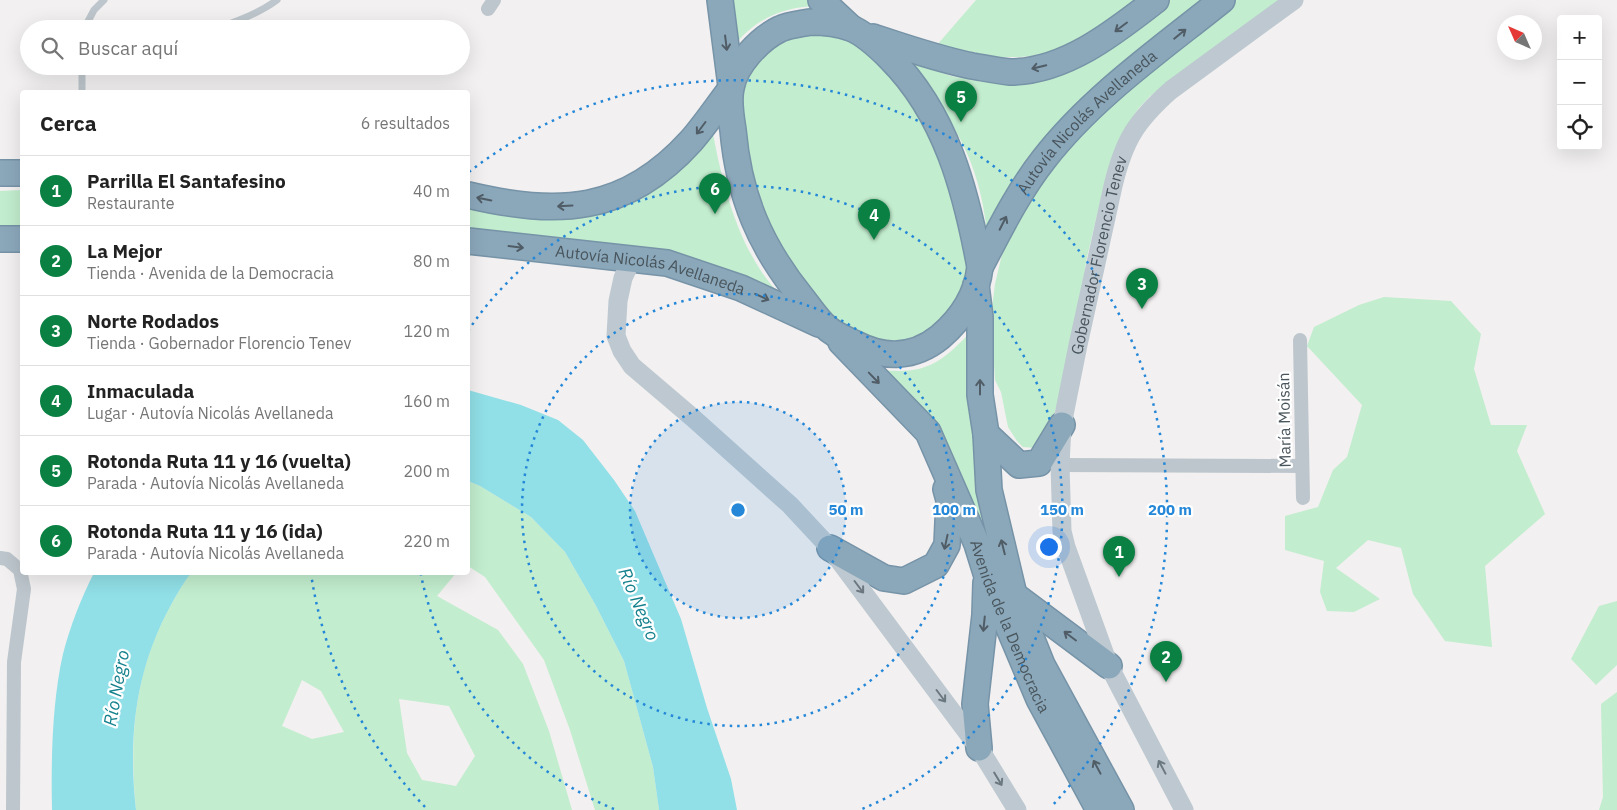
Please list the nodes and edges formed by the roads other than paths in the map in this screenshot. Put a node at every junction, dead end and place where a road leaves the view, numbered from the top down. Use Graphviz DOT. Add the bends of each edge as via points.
graph roads {
  1 [pos="104,0"];
  2 [pos="277,0"];
  3 [pos="720,0"];
  4 [pos="822,0"];
  5 [pos="1156,0"];
  6 [pos="1222,0"];
  7 [pos="1294,0"];
  8 [pos="89,20"];
  9 [pos="237,20"];
  10 [pos="856,31"];
  11 [pos="82,75"];
  12 [pos="731,88"];
  13 [pos="82,90"];
  14 [pos="0,173"];
  15 [pos="20,173"];
  16 [pos="470,195"];
  17 [pos="0,239"];
  18 [pos="20,239"];
  19 [pos="470,241"];
  20 [pos="632,259"];
  21 [pos="978,276"];
  22 [pos="827,328"];
  23 [pos="1300,340"];
  24 [pos="1062,425"];
  25 [pos="986,434"];
  26 [pos="940,460"];
  27 [pos="1060,465"];
  28 [pos="1302,466"];
  29 [pos="1303,498"];
  30 [pos="830,548"];
  31 [pos="0,558"];
  32 [pos="20,570"];
  33 [pos="21,575"];
  34 [pos="987,576"];
  35 [pos="1014,595"];
  36 [pos="1109,666"];
  37 [pos="979,748"];
  38 [pos="1178,808"];
  39 [pos="13,810"];
  40 [pos="1017,810"];
  41 [pos="1099,810"];
  42 [pos="1121,810"];
  1 -- 8 [label="lane"];
  2 -- 9 [label="lane"];
  3 -- 12 [label="highway, one-way"];
  4 -- 10 [label="highway"];
  5 -- 10 [label="highway, one-way" via="1085,50 1033,69 1010,72 928,56"];
  21 -- 6 [label="highway, Autovía Nicolás Avellaneda, one-way" via="1021,190 1058,142 1115,87"];
  7 -- 24 [label="street, Gobernador Florencio Tenev" via="1171,90 1134,128 1119,162 1113,186"];
  10 -- 12 [label="highway" via="837,24 810,22 783,28 771,34 749,54"];
  10 -- 21 [label="highway, Avenida de la Democracia" via="896,64 940,129 966,201"];
  11 -- 13 [label="lane"];
  12 -- 16 [label="highway, one-way" via="673,160 633,189 619,195 583,205 555,206 506,203"];
  12 -- 22 [label="highway, Avenida de la Democracia" via="734,146 750,211 773,259"];
  14 -- 15 [label="highway"];
  17 -- 18 [label="highway"];
  19 -- 20 [label="highway, Autovía Nicolás Avellaneda, one-way"];
  20 -- 22 [label="highway, Autovía Nicolás Avellaneda, one-way" via="667,264 713,278"];
  20 -- 30 [label="street" via="623,278 618,301 616,336 632,366 790,505"];
  21 -- 22 [label="highway, Autovía Nicolás Avellaneda" via="963,313 933,342 916,351 904,355 878,353"];
  25 -- 21 [label="highway, Avenida de la Democracia, one-way" via="980,395"];
  22 -- 26 [label="highway, Avenida de la Democracia, one-way" via="928,432"];
  23 -- 28 [label="street, María Moisán"];
  24 -- 25 [label="highway" via="1039,463 1019,465"];
  24 -- 27 [label="street, Gobernador Florencio Tenev"];
  35 -- 25 [label="highway, Avenida de la Democracia, one-way" via="989,490"];
  26 -- 30 [label="highway, one-way" via="949,500 947,545 936,565 904,581 884,578"];
  26 -- 34 [label="highway, Avenida de la Democracia" via="977,544"];
  27 -- 28 [label="street"];
  27 -- 36 [label="street, Gobernador Florencio Tenev" via="1062,531"];
  28 -- 29 [label="street, María Moisán"];
  30 -- 37 [label="street, one-way"];
  31 -- 32 [label="street" via="7,559"];
  33 -- 39 [label="street" via="24,589 14,662"];
  34 -- 37 [label="highway, one-way" via="975,704"];
  34 -- 41 [label="highway, Avenida de la Democracia" via="1039,699"];
  36 -- 35 [label="highway, one-way"];
  42 -- 35 [label="highway, Avenida de la Democracia, one-way" via="1042,665"];
  38 -- 36 [label="street, one-way"];
  37 -- 40 [label="street, one-way"];
}
